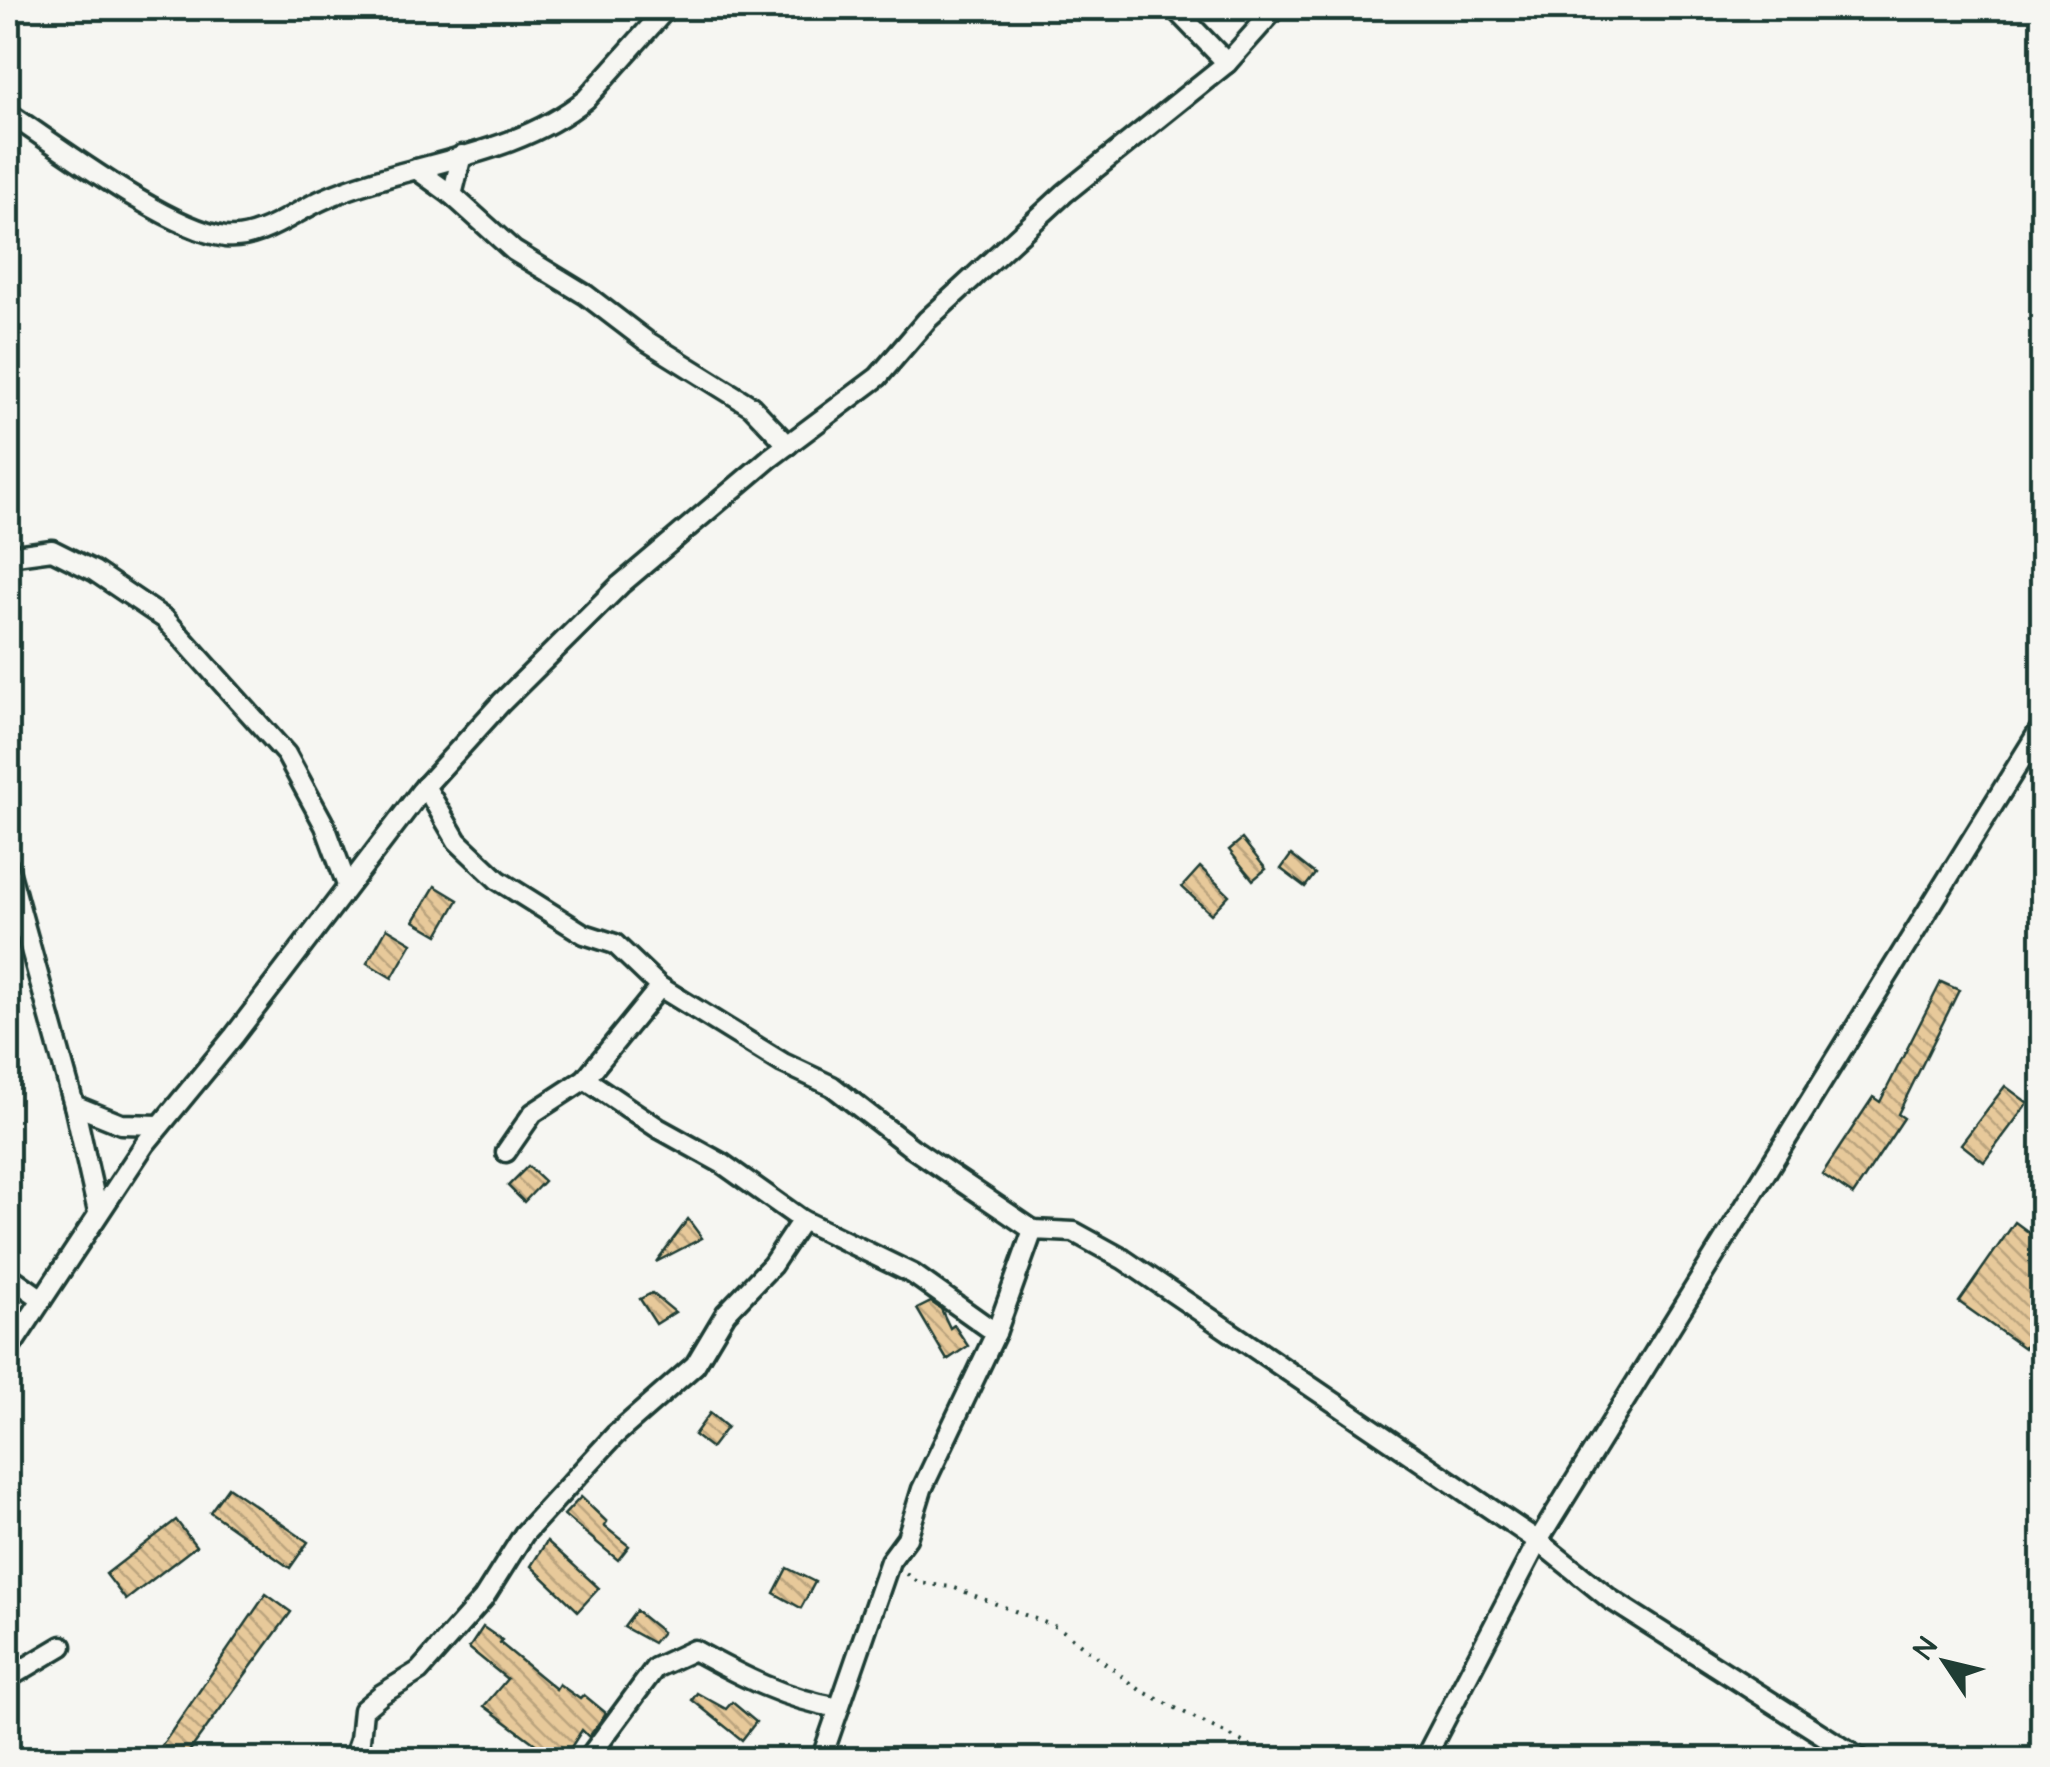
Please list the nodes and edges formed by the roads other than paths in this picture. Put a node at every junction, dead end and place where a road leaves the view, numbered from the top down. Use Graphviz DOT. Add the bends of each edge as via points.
graph roads {
  1 [pos="667,8"];
  2 [pos="1174,8"];
  3 [pos="1276,8"];
  4 [pos="1227,63"];
  5 [pos="8,113"];
  6 [pos="462,155"];
  7 [pos="416,169"];
  8 [pos="452,195"];
  9 [pos="788,445"];
  10 [pos="8,556"];
  11 [pos="2042,726"];
  12 [pos="425,786"];
  13 [pos="8,866"];
  14 [pos="347,886"];
  15 [pos="14,918"];
  16 [pos="660,987"];
  17 [pos="584,1078"];
  18 [pos="74,1105"];
  19 [pos="160,1125"];
  20 [pos="506,1152"];
  21 [pos="98,1212"];
  22 [pos="802,1220"];
  23 [pos="1032,1230"];
  24 [pos="8,1275"];
  25 [pos="42,1299"];
  26 [pos="996,1333"];
  27 [pos="8,1351"];
  28 [pos="1538,1542"];
  29 [pos="62,1646"];
  30 [pos="8,1678"];
  31 [pos="839,1708"];
  32 [pos="353,1760"];
  33 [pos="588,1760"];
  34 [pos="821,1760"];
  35 [pos="1424,1760"];
  36 [pos="1862,1760"];
  1 -- 6 [label="street" via="572,110 522,137"];
  2 -- 4 [label="street"];
  3 -- 4 [label="street"];
  4 -- 9 [label="street" via="1065,194 926,320 878,377"];
  5 -- 7 [label="street" via="168,214 230,238"];
  6 -- 7 [label="street"];
  6 -- 8 [label="street"];
  7 -- 8 [label="street"];
  8 -- 9 [label="street" via="514,252 751,406"];
  9 -- 12 [label="street" via="620,585"];
  10 -- 14 [label="street" via="52,550 165,619 286,754 325,826"];
  11 -- 28 [label="street"];
  12 -- 14 [label="street"];
  12 -- 16 [label="street" via="457,841 498,880 584,934 615,944"];
  13 -- 15 [label="street"];
  14 -- 19 [label="street"];
  15 -- 18 [label="street"];
  16 -- 17 [label="street"];
  16 -- 23 [label="street" via="832,1086"];
  17 -- 20 [label="street" via="533,1113"];
  17 -- 22 [label="street"];
  18 -- 19 [label="street" via="121,1124"];
  18 -- 21 [label="street"];
  19 -- 21 [label="street"];
  21 -- 25 [label="street"];
  22 -- 26 [label="street" via="913,1274"];
  22 -- 32 [label="street" via="772,1265 726,1313 695,1366 615,1435 524,1534 483,1598 419,1671 363,1710"];
  23 -- 26 [label="street"];
  23 -- 28 [label="street" via="1074,1232 1122,1259"];
  24 -- 25 [label="street"];
  25 -- 27 [label="street"];
  26 -- 31 [label="street" via="890,1561"];
  28 -- 35 [label="street"];
  28 -- 36 [label="street" via="1610,1599"];
  29 -- 30 [label="street"];
  31 -- 33 [label="street" via="766,1689 694,1650 655,1668"];
  31 -- 34 [label="street"];
}
